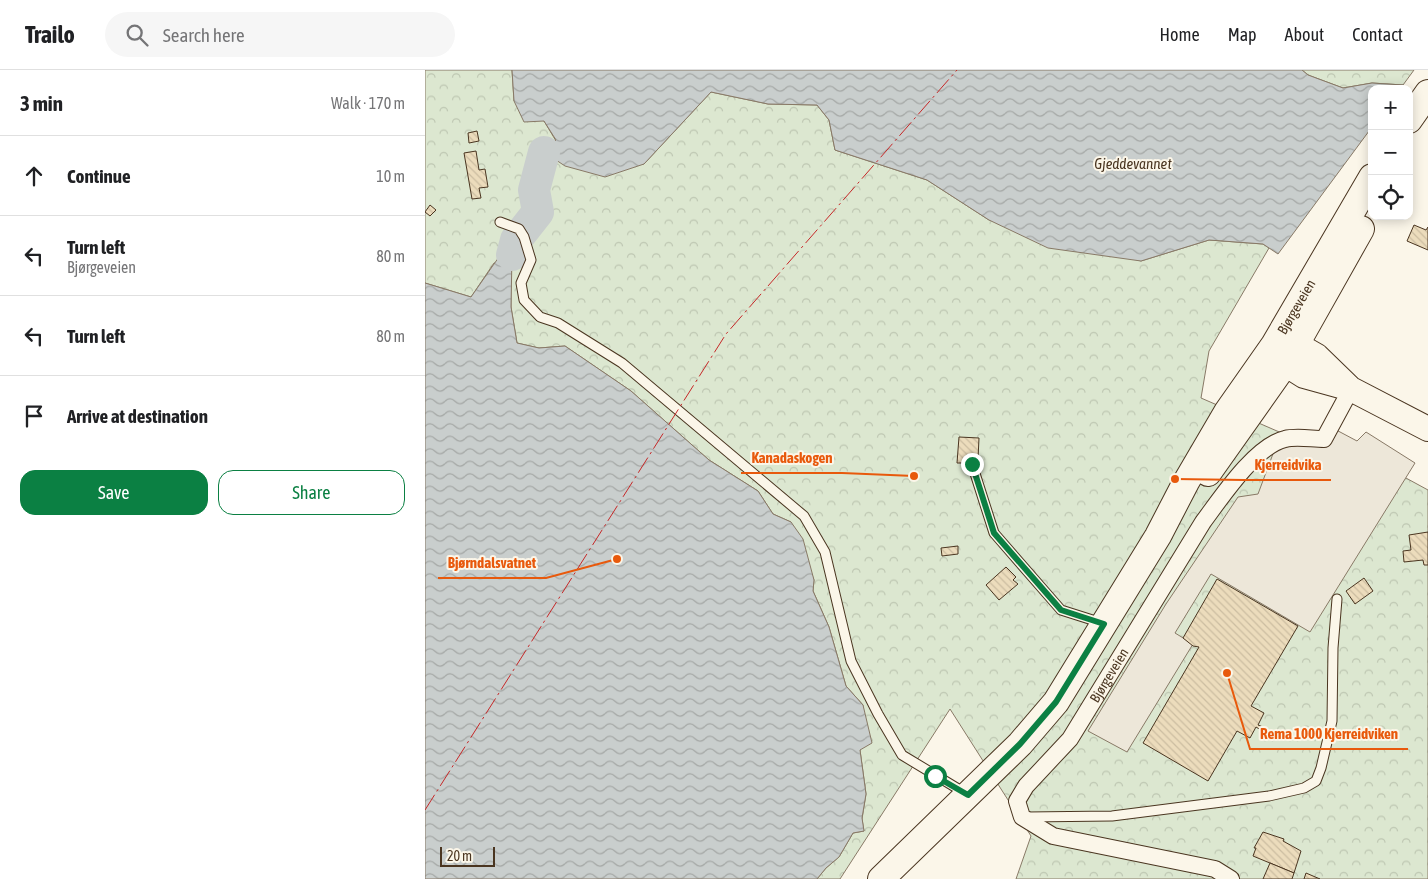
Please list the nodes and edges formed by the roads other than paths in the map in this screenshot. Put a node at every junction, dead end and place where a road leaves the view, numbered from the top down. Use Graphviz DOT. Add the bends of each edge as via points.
graph roads {
  1 [pos="1419,107"];
  2 [pos="1410,130"];
  3 [pos="1368,185"];
  4 [pos="1368,216"];
  5 [pos="500,222"];
  6 [pos="1285,351"];
  7 [pos="1351,389"];
  8 [pos="1428,430"];
  9 [pos="972,464"];
  10 [pos="1337,599"];
  11 [pos="1104,624"];
  12 [pos="968,795"];
  13 [pos="1022,817"];
  14 [pos="881,879"];
  15 [pos="1231,879"];
  1 -- 2 [label="main road"];
  3 -- 6 [label="main road, Bjørgeveien"];
  4 -- 6 [label="main road, Bjørgeveien"];
  5 -- 12 [label="lane" via="521,233 531,260 521,283 524,300 540,316 558,323 622,363 804,516 825,552 851,661 902,754"];
  6 -- 7 [label="street" via="1304,376"];
  6 -- 11 [label="main road, Bjørgeveien" via="1207,475 1157,536"];
  7 -- 8 [label="street"];
  7 -- 13 [label="street, Bjørgeveien" via="1324,439 1285,439 1269,446 1253,460 1214,508 1071,739 1026,786 1017,801"];
  9 -- 11 [label="lane" via="994,533 1061,610"];
  10 -- 13 [label="lane" via="1332,721 1316,781 1304,788 1269,796 1112,816"];
  11 -- 12 [label="main road, Bjørgeveien" via="1056,702 1020,744"];
  12 -- 14 [label="main road, Bjørgeveien"];
  13 -- 15 [label="street" via="1053,836 1215,869"];
}
